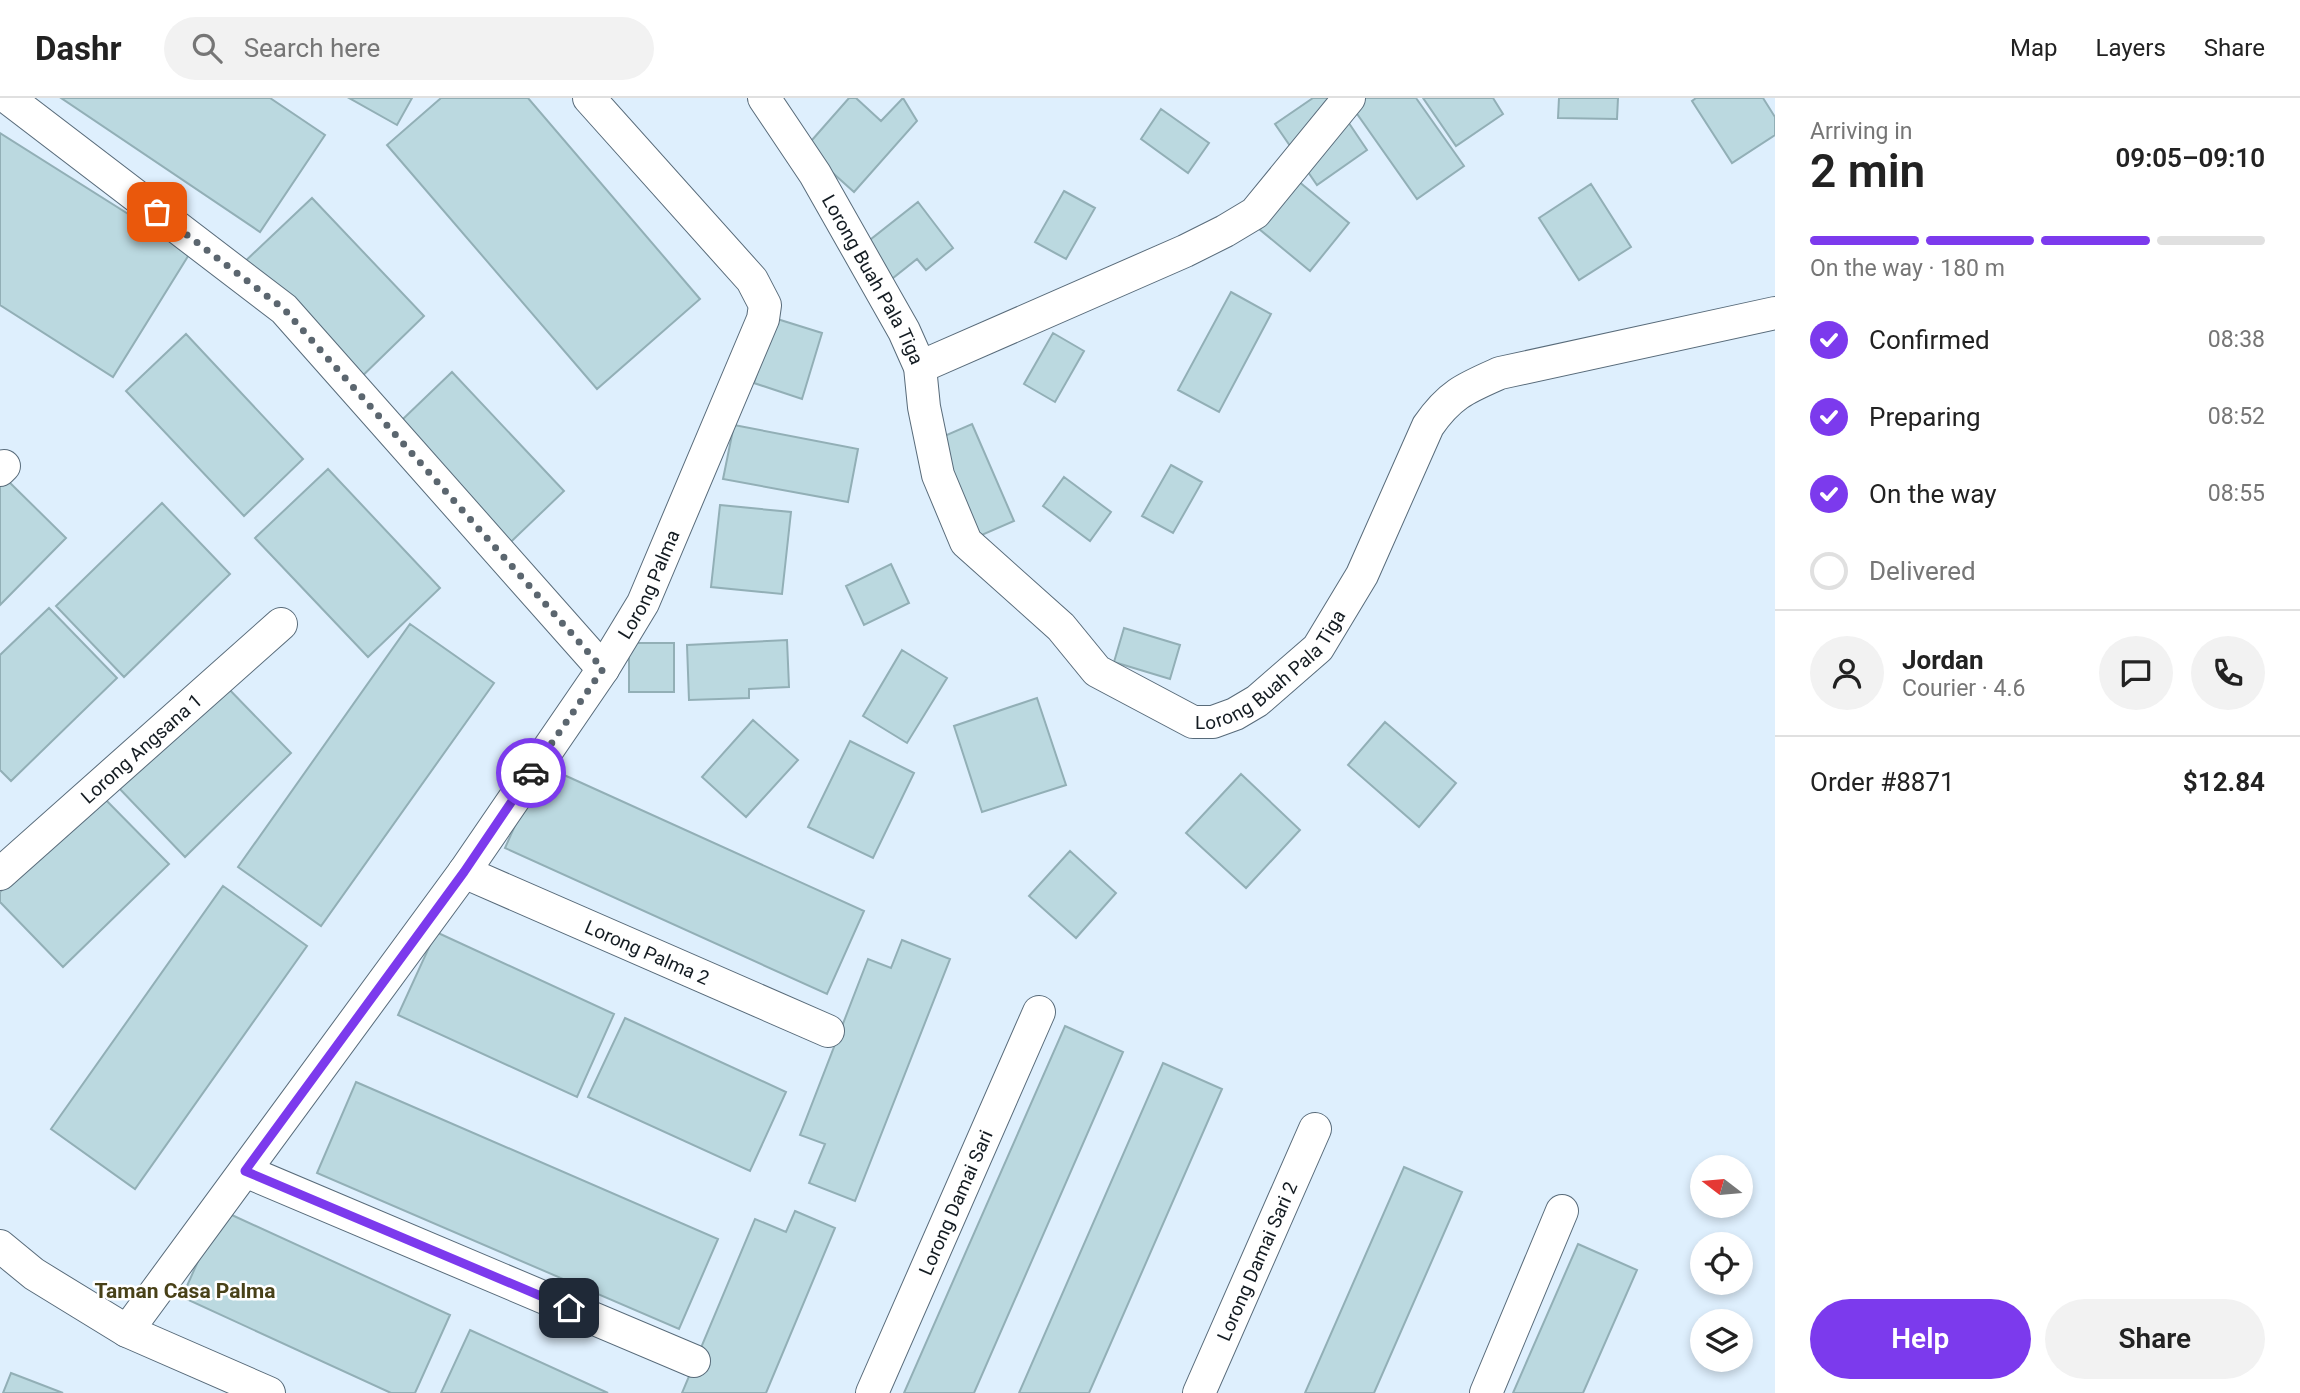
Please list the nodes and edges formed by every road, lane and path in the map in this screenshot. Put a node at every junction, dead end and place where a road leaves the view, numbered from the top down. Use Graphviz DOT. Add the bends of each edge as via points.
graph roads {
  1 [pos="8,98"];
  2 [pos="589,98"];
  3 [pos="764,98"];
  4 [pos="1349,98"];
  5 [pos="1775,313"];
  6 [pos="920,367"];
  7 [pos="281,624"];
  8 [pos="603,669"];
  9 [pos="464,872"];
  10 [pos="0,874"];
  11 [pos="1039,1012"];
  12 [pos="828,1031"];
  13 [pos="1315,1129"];
  14 [pos="245,1171"];
  15 [pos="1562,1211"];
  16 [pos="0,1246"];
  17 [pos="127,1331"];
  18 [pos="694,1360"];
  19 [pos="269,1393"];
  20 [pos="872,1393"];
  21 [pos="1199,1393"];
  22 [pos="1486,1393"];
  1 -- 8 [label="street" via="284,309"];
  2 -- 8 [label="street, Lorong Palma" via="752,280 765,305 643,603"];
  3 -- 6 [label="street, Lorong Buah Pala Tiga" via="850,233"];
  4 -- 6 [label="street" via="1255,213 1185,251"];
  5 -- 6 [label="street, Lorong Buah Pala Tiga" via="1500,373 1462,390 1441,407 1428,426 1362,575 1318,648 1257,701 1213,722 1193,722 1097,671 1061,626 966,542 938,475"];
  7 -- 10 [label="street, Lorong Angsana 1"];
  8 -- 9 [label="street, Lorong Palma"];
  9 -- 12 [label="street, Lorong Palma 2"];
  9 -- 14 [label="street, Lorong Palma"];
  11 -- 20 [label="street, Lorong Damai Sari"];
  13 -- 21 [label="street, Lorong Damai Sari 2"];
  14 -- 17 [label="street, Lorong Palma"];
  14 -- 18 [label="street"];
  15 -- 22 [label="street"];
  16 -- 17 [label="street" via="34,1274"];
  17 -- 19 [label="street"];
}
